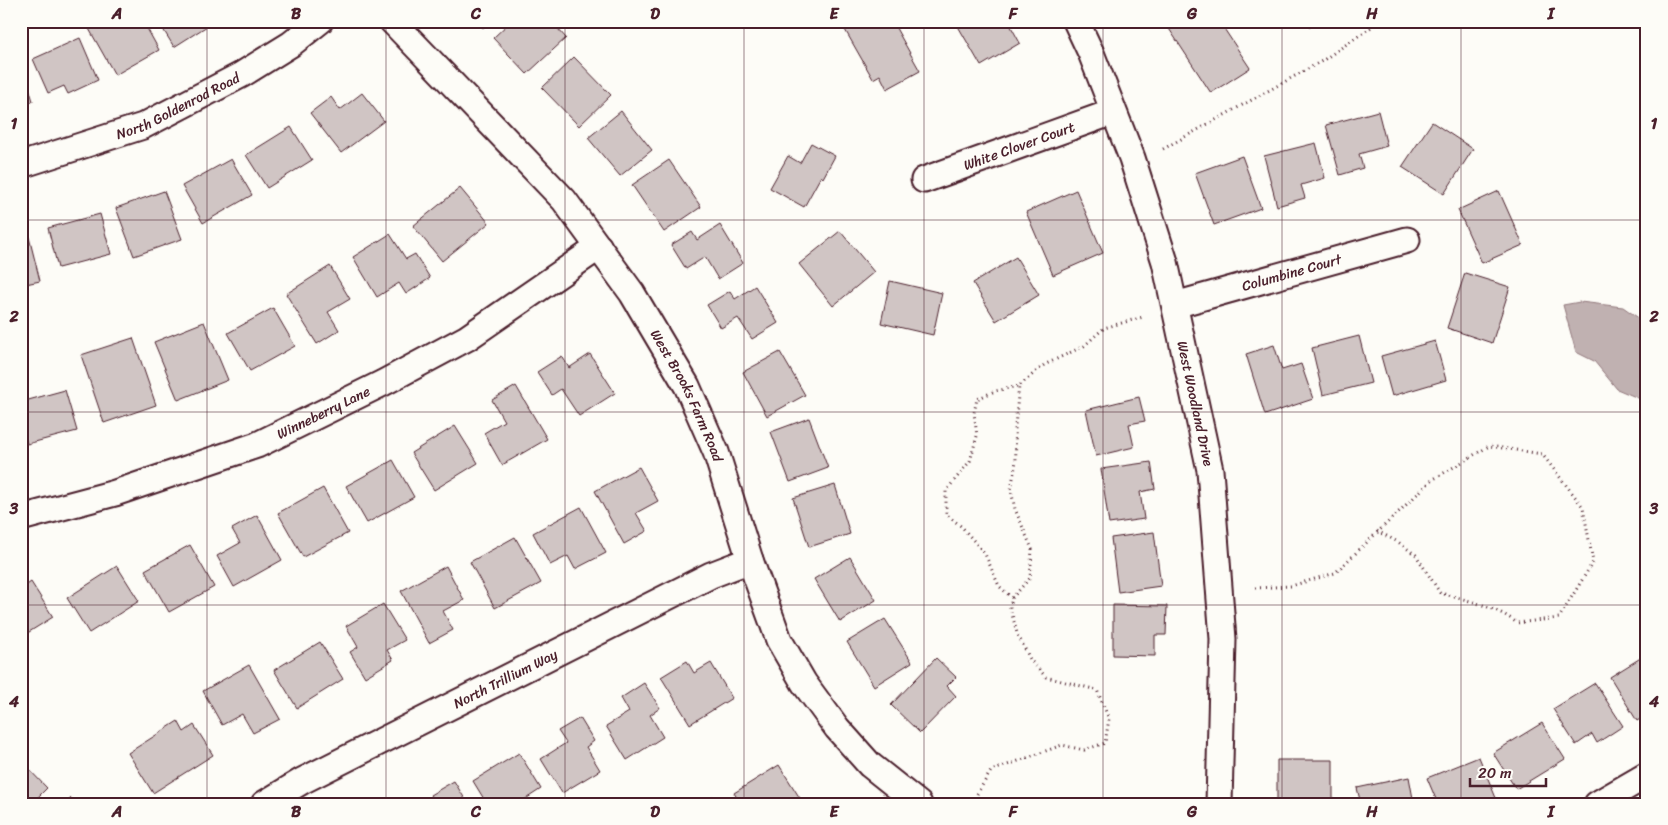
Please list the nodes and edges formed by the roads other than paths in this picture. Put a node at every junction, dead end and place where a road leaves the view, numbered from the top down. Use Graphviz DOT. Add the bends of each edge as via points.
graph roads {
  1 [pos="320,21"];
  2 [pos="392,21"];
  3 [pos="1076,21"];
  4 [pos="1114,112"];
  5 [pos="21,165"];
  6 [pos="924,180"];
  7 [pos="1407,240"];
  8 [pos="599,247"];
  9 [pos="1175,304"];
  10 [pos="21,518"];
  11 [pos="750,560"];
  12 [pos="1647,775"];
  13 [pos="909,801"];
  14 [pos="264,804"];
  15 [pos="1218,804"];
  16 [pos="1597,804"];
  1 -- 5 [label="street, North Goldenrod Road" via="241,75 143,126"];
  2 -- 8 [label="street, West Brooks Farm Road" via="564,200"];
  3 -- 4 [label="street, West Woodland Drive"];
  4 -- 6 [label="street, White Clover Court"];
  4 -- 9 [label="street, West Woodland Drive" via="1132,158"];
  7 -- 9 [label="street, Columbine Court"];
  8 -- 10 [label="street, Winneberry Lane" via="467,338 257,446 115,493"];
  8 -- 11 [label="street, West Brooks Farm Road" via="632,293 687,386 716,452"];
  9 -- 15 [label="street, West Woodland Drive" via="1210,470 1223,639"];
  11 -- 13 [label="street, West Brooks Farm Road" via="779,640 804,682 837,728"];
  11 -- 14 [label="street, North Trillium Way" via="702,580"];
  12 -- 16 [label="street"];
}
